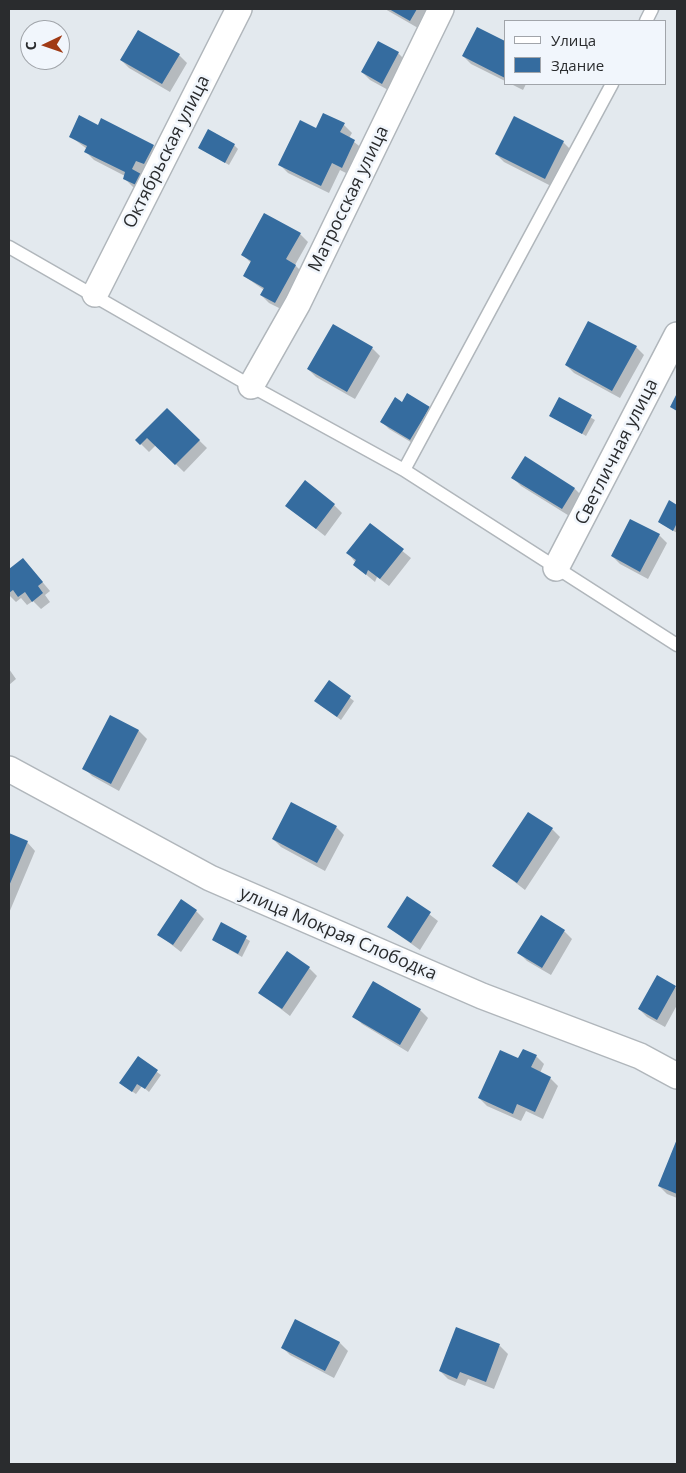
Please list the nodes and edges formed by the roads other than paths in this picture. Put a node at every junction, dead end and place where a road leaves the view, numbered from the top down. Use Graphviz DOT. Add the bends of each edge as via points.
graph roads {
  1 [pos="239,9"];
  2 [pos="441,9"];
  3 [pos="611,85"];
  4 [pos="9,247"];
  5 [pos="95,294"];
  6 [pos="677,335"];
  7 [pos="251,386"];
  8 [pos="404,470"];
  9 [pos="556,568"];
  10 [pos="677,645"];
  11 [pos="9,769"];
  12 [pos="677,1076"];
  1 -- 5 [label="street, Октябрьская улица"];
  2 -- 7 [label="street, Матросская улица" via="298,303"];
  3 -- 8 [label="lane"];
  4 -- 5 [label="lane"];
  5 -- 7 [label="lane"];
  6 -- 9 [label="street, Светличная улица"];
  7 -- 8 [label="lane"];
  8 -- 9 [label="lane"];
  9 -- 10 [label="lane"];
  11 -- 12 [label="street, улица Мокрая Слободка" via="210,878 482,996 640,1056"];
}
